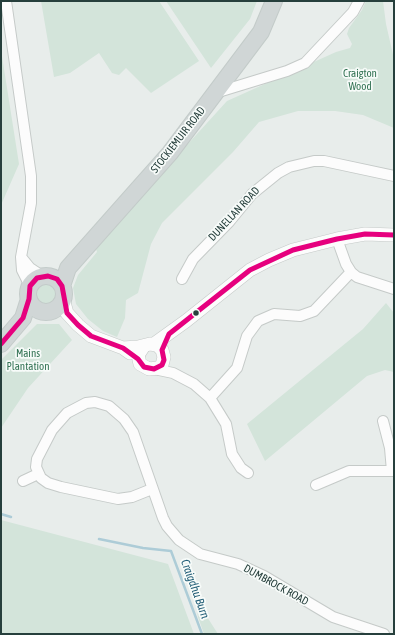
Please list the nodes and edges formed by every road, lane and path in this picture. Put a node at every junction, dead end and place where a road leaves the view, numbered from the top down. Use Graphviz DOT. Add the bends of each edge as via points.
graph roads {
  1 [pos="6,1"];
  2 [pos="274,1"];
  3 [pos="359,1"];
  4 [pos="214,94"];
  5 [pos="394,176"];
  6 [pos="394,235"];
  7 [pos="337,239"];
  8 [pos="21,256"];
  9 [pos="68,268"];
  10 [pos="351,272"];
  11 [pos="45,276"];
  12 [pos="182,279"];
  13 [pos="394,289"];
  14 [pos="29,293"];
  15 [pos="58,304"];
  16 [pos="23,318"];
  17 [pos="1,344"];
  18 [pos="123,348"];
  19 [pos="156,350"];
  20 [pos="138,359"];
  21 [pos="154,370"];
  22 [pos="173,373"];
  23 [pos="210,398"];
  24 [pos="383,421"];
  25 [pos="393,471"];
  26 [pos="248,473"];
  27 [pos="38,474"];
  28 [pos="23,481"];
  29 [pos="316,485"];
  30 [pos="152,489"];
  31 [pos="384,634"];
  1 -- 8 [label="street" via="31,176 31,203"];
  2 -- 4 [label="main road, STOCKIEMUIR ROAD" via="261,32"];
  3 -- 4 [label="street" via="354,12 305,63"];
  4 -- 9 [label="main road, STOCKIEMUIR ROAD" via="170,152"];
  5 -- 12 [label="street, DUNELLAN ROAD" via="324,161 289,167 264,183 246,200 229,222 193,259"];
  6 -- 7 [label="street" via="365,234"];
  7 -- 10 [label="street"];
  7 -- 19 [label="street" via="293,250 250,270 169,334"];
  8 -- 11 [label="street" via="30,268"];
  8 -- 14 [label="street"];
  9 -- 11 [label="main road, STOCKIEMUIR ROAD"];
  9 -- 15 [label="main road, STOCKIEMUIR ROAD"];
  10 -- 13 [label="street" via="357,277"];
  10 -- 23 [label="street" via="314,311 300,316 274,314 258,321 247,336 237,368"];
  11 -- 14 [label="main road" via="33,281"];
  11 -- 15 [label="main road" via="56,279"];
  14 -- 15 [label="main road" via="33,306"];
  14 -- 16 [label="main road"];
  15 -- 16 [label="main road"];
  15 -- 18 [label="street" via="91,336"];
  16 -- 17 [label="main road"];
  18 -- 19 [label="street"];
  18 -- 20 [label="street"];
  19 -- 20 [label="street" via="139,351"];
  19 -- 21 [label="street" via="162,365"];
  19 -- 22 [label="street"];
  20 -- 21 [label="street" via="144,367"];
  21 -- 22 [label="street"];
  22 -- 23 [label="street" via="194,384"];
  23 -- 26 [label="street" via="226,424 241,468"];
  24 -- 25 [label="street"];
  25 -- 29 [label="street" via="350,471"];
  27 -- 28 [label="street"];
  27 -- 30 [label="street" via="48,483 110,498 132,497"];
  27 -- 30 [label="street, DUMBROCK ROAD" via="37,459 44,443 60,420 74,408 95,402 109,406 130,426"];
  30 -- 31 [label="street, DUMBROCK ROAD" via="167,526 178,540 192,550 246,567 333,617"];
}
